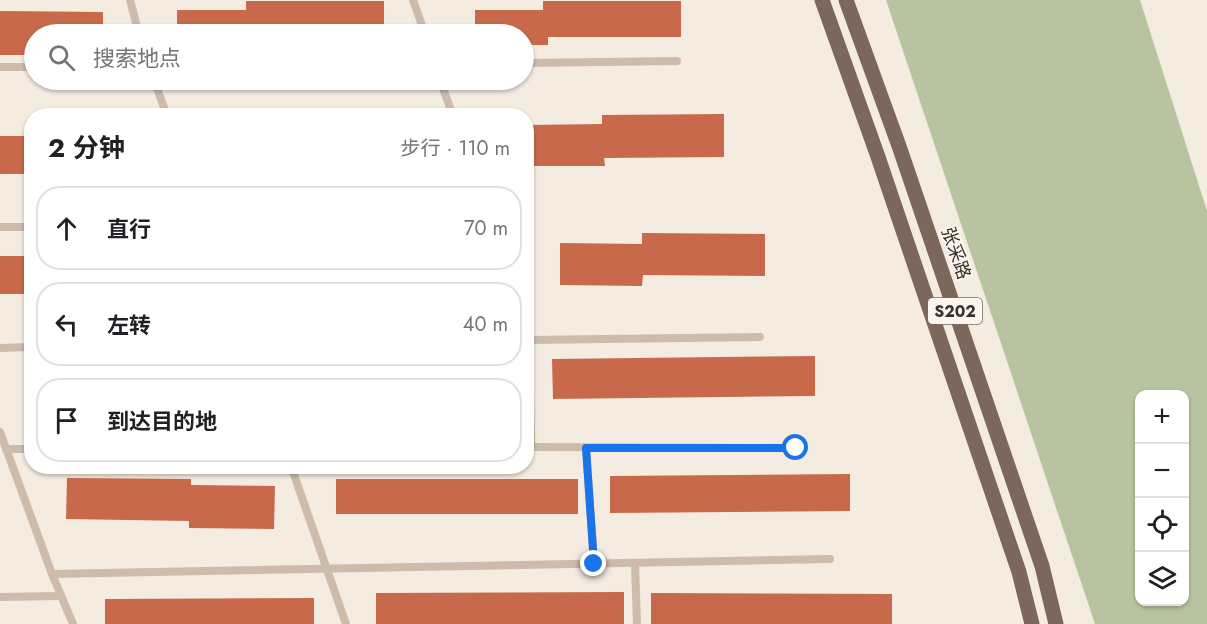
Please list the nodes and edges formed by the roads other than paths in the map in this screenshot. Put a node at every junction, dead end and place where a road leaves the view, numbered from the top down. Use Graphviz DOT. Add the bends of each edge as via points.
graph roads {
  1 [pos="130,0"];
  2 [pos="413,0"];
  3 [pos="822,0"];
  4 [pos="846,0"];
  5 [pos="136,24"];
  6 [pos="421,24"];
  7 [pos="677,61"];
  8 [pos="534,63"];
  9 [pos="0,67"];
  10 [pos="24,67"];
  11 [pos="158,90"];
  12 [pos="444,90"];
  13 [pos="164,108"];
  14 [pos="450,108"];
  15 [pos="0,227"];
  16 [pos="24,227"];
  17 [pos="534,337"];
  18 [pos="760,337"];
  19 [pos="24,347"];
  20 [pos="0,348"];
  21 [pos="0,432"];
  22 [pos="534,447"];
  23 [pos="586,448"];
  24 [pos="796,448"];
  25 [pos="6,449"];
  26 [pos="24,449"];
  27 [pos="0,465"];
  28 [pos="12,465"];
  29 [pos="294,474"];
  30 [pos="830,559"];
  31 [pos="635,563"];
  32 [pos="594,564"];
  33 [pos="327,569"];
  34 [pos="52,574"];
  35 [pos="61,596"];
  36 [pos="0,597"];
  37 [pos="74,624"];
  38 [pos="346,624"];
  39 [pos="637,624"];
  40 [pos="1032,624"];
  41 [pos="1056,624"];
  1 -- 5 [label="lane"];
  2 -- 6 [label="lane"];
  3 -- 40 [label="main road, S202" via="1016,561"];
  4 -- 41 [label="main road, 张采路 / S202" via="1042,566"];
  7 -- 8 [label="lane"];
  9 -- 10 [label="lane"];
  11 -- 13 [label="lane"];
  12 -- 14 [label="lane"];
  15 -- 16 [label="lane"];
  17 -- 18 [label="lane"];
  19 -- 20 [label="lane"];
  21 -- 25 [label="lane"];
  22 -- 23 [label="lane"];
  23 -- 24 [label="lane"];
  23 -- 32 [label="lane"];
  25 -- 26 [label="lane"];
  25 -- 28 [label="lane"];
  27 -- 28 [label="lane"];
  28 -- 34 [label="lane"];
  29 -- 33 [label="lane"];
  30 -- 31 [label="lane"];
  31 -- 32 [label="lane"];
  31 -- 39 [label="lane"];
  32 -- 33 [label="lane"];
  33 -- 34 [label="lane"];
  33 -- 38 [label="lane"];
  34 -- 35 [label="lane"];
  35 -- 36 [label="lane"];
  35 -- 37 [label="lane"];
}
